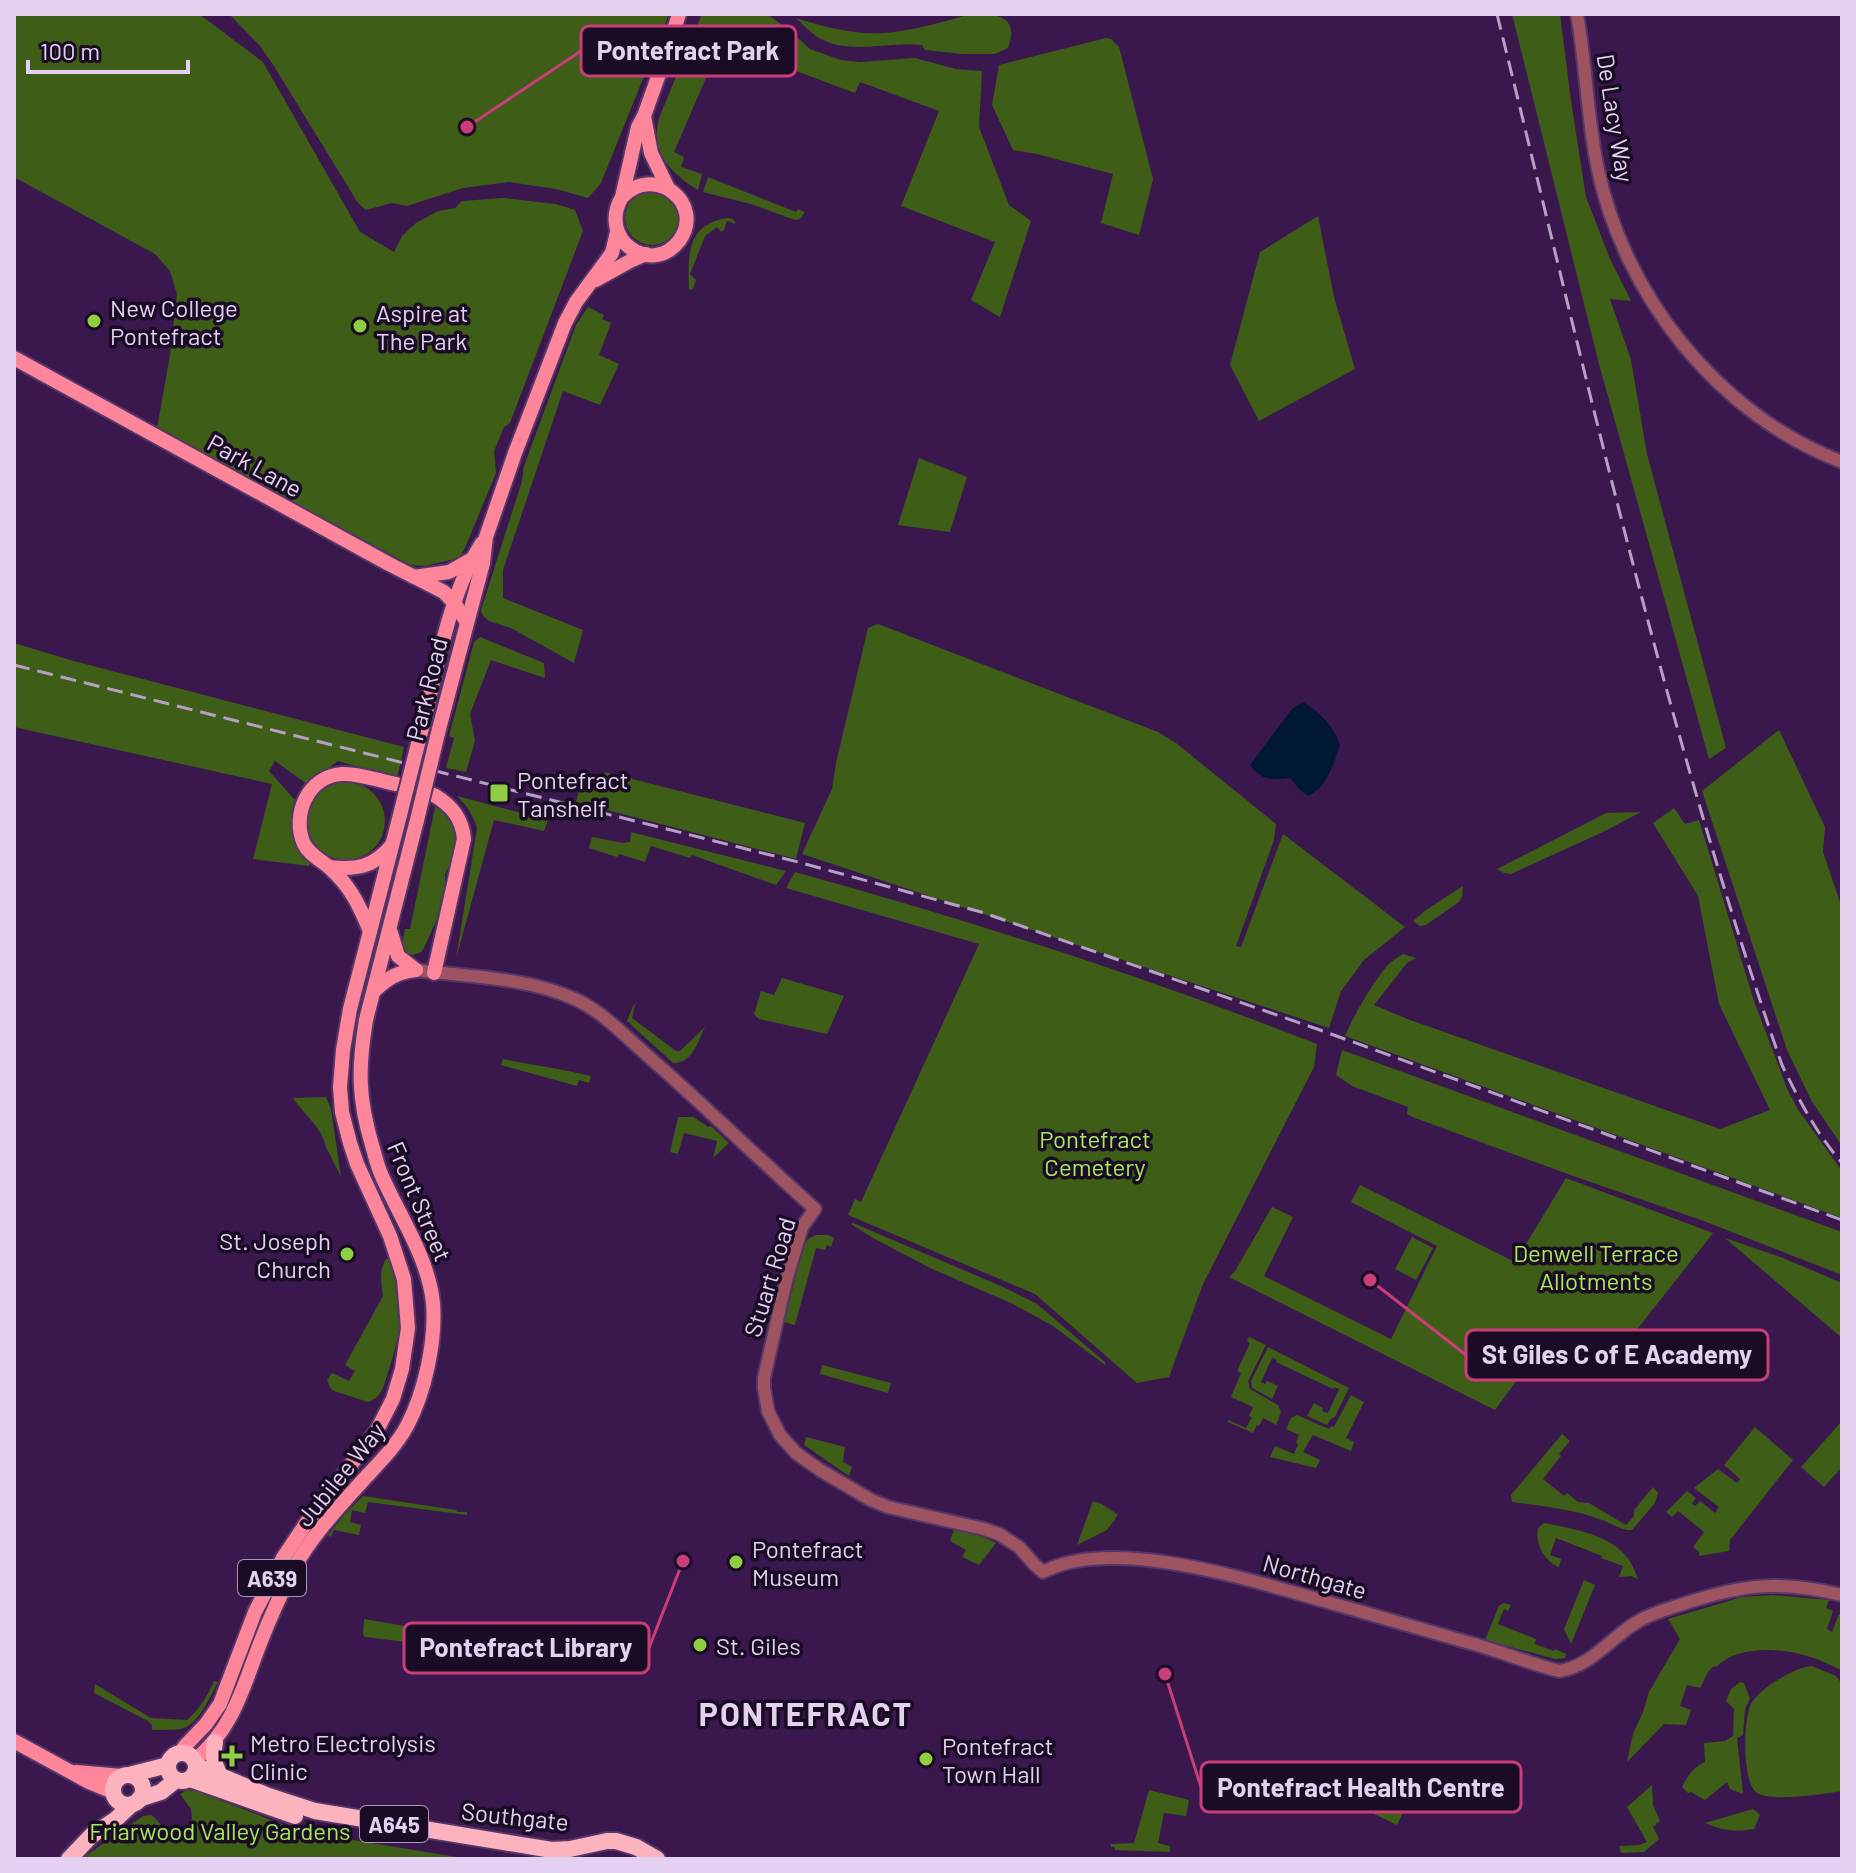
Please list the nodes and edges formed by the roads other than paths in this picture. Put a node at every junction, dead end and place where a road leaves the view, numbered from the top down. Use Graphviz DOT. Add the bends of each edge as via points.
graph roads {
  1 [pos="679,14"];
  2 [pos="688,14"];
  3 [pos="1577,14"];
  4 [pos="668,49"];
  5 [pos="644,116"];
  6 [pos="668,188"];
  7 [pos="622,197"];
  8 [pos="617,232"];
  9 [pos="646,254"];
  10 [pos="586,288"];
  11 [pos="14,358"];
  12 [pos="1842,462"];
  13 [pos="486,537"];
  14 [pos="472,559"];
  15 [pos="419,579"];
  16 [pos="455,604"];
  17 [pos="466,621"];
  18 [pos="448,628"];
  19 [pos="396,784"];
  20 [pos="434,795"];
  21 [pos="392,845"];
  22 [pos="409,852"];
  23 [pos="329,867"];
  24 [pos="390,929"];
  25 [pos="370,931"];
  26 [pos="416,970"];
  27 [pos="434,973"];
  28 [pos="375,990"];
  29 [pos="360,1068"];
  30 [pos="340,1087"];
  31 [pos="362,1105"];
  32 [pos="421,1388"];
  33 [pos="385,1416"];
  34 [pos="407,1426"];
  35 [pos="396,1443"];
  36 [pos="1043,1572"];
  37 [pos="1842,1595"];
  38 [pos="14,1741"];
  39 [pos="215,1742"];
  40 [pos="184,1767"];
  41 [pos="71,1771"];
  42 [pos="125,1775"];
  43 [pos="220,1775"];
  44 [pos="114,1794"];
  45 [pos="136,1801"];
  46 [pos="92,1835"];
  47 [pos="596,1851"];
  48 [pos="640,1854"];
  49 [pos="69,1859"];
  50 [pos="540,1859"];
  51 [pos="657,1859"];
  1 -- 4 [label="main road, Park Road"];
  2 -- 4 [label="main road, Park Road"];
  3 -- 12 [label="street, De Lacy Way" via="1606,197 1617,232 1660,316 1730,393 1792,438"];
  4 -- 5 [label="main road, Park Road"];
  5 -- 6 [label="main road, Park Road" via="651,153"];
  5 -- 7 [label="main road, Park Road"];
  6 -- 7 [label="main road" via="643,184"];
  6 -- 9 [label="main road, Park Road" via="684,208 684,232 671,248"];
  7 -- 8 [label="main road, Park Road" via="615,212"];
  8 -- 9 [label="main road" via="625,245"];
  8 -- 10 [label="main road, Park Road" via="612,253"];
  9 -- 10 [label="main road, Park Road"];
  10 -- 13 [label="main road, Park Road" via="565,323"];
  11 -- 15 [label="main road, Park Lane"];
  13 -- 14 [label="main road, Park Road"];
  13 -- 17 [label="main road, Park Road"];
  14 -- 15 [label="main road" via="449,572"];
  14 -- 16 [label="main road, Park Road"];
  15 -- 16 [label="main road, Park Lane"];
  15 -- 18 [label="main road" via="442,601"];
  16 -- 17 [label="main road, Park Lane"];
  16 -- 18 [label="main road, Park Road"];
  17 -- 22 [label="main road, Park Road / A639, bridge"];
  18 -- 21 [label="main road, Park Road / A639, bridge"];
  19 -- 23 [label="main road" via="344,774 310,791 301,809 300,831 310,852"];
  20 -- 27 [label="main road" via="456,813 464,839"];
  21 -- 23 [label="main road" via="369,865"];
  21 -- 25 [label="main road, Front Street / A639"];
  22 -- 24 [label="main road, Front Street / A639"];
  23 -- 25 [label="main road" via="350,889"];
  24 -- 26 [label="main road" via="398,956"];
  24 -- 28 [label="main road, Front Street / A639"];
  25 -- 30 [label="main road, Front Street / A639" via="350,1009"];
  26 -- 27 [label="street, Stuart Road"];
  26 -- 28 [label="main road" via="393,975"];
  27 -- 36 [label="street, Stuart Road" via="533,985 579,1001 680,1084 815,1209 802,1227 764,1378 768,1411 780,1435 818,1469 871,1500 994,1532 1008,1538"];
  28 -- 29 [label="main road, Front Street / A639"];
  29 -- 30 [label="main road"];
  29 -- 31 [label="main road, Front Street / A639"];
  30 -- 31 [label="main road"];
  30 -- 33 [label="main road, Front Street / A639" via="357,1164 404,1279 406,1349"];
  31 -- 32 [label="main road, Front Street / A639" via="380,1172 430,1286 432,1335"];
  32 -- 33 [label="main road, A639" via="406,1409"];
  32 -- 34 [label="main road, Front Street / A639"];
  33 -- 35 [label="main road" via="393,1424"];
  33 -- 40 [label="main road, Jubilee Way / A639" via="283,1558 255,1612 220,1704 185,1746"];
  34 -- 35 [label="main road, Jubilee Way / A639"];
  35 -- 39 [label="main road, Jubilee Way / A639" via="295,1566 241,1697"];
  36 -- 37 [label="street, Northgate" via="1113,1558 1192,1567 1559,1671 1586,1662 1638,1621 1714,1594 1785,1585"];
  38 -- 41 [label="main road"];
  39 -- 40 [label="main road, Jubilee Way / A639"];
  39 -- 43 [label="highway" via="212,1755"];
  40 -- 42 [label="highway, A639"];
  40 -- 43 [label="highway, Southgate / A645"];
  40 -- 45 [label="highway, A639" via="161,1792"];
  40 -- 50 [label="highway, Southgate / A645" via="307,1820"];
  41 -- 42 [label="main road"];
  41 -- 44 [label="main road"];
  42 -- 44 [label="highway, A639" via="115,1782"];
  42 -- 45 [label="highway" via="140,1782 143,1790"];
  43 -- 47 [label="highway, Southgate / A645" via="315,1811 552,1850"];
  44 -- 45 [label="highway" via="124,1804"];
  44 -- 46 [label="highway, A639"];
  45 -- 46 [label="highway, A639"];
  46 -- 49 [label="highway, A639"];
  47 -- 48 [label="highway, Southgate / A645" via="616,1841"];
  48 -- 51 [label="highway, Southgate / A645"];
}
